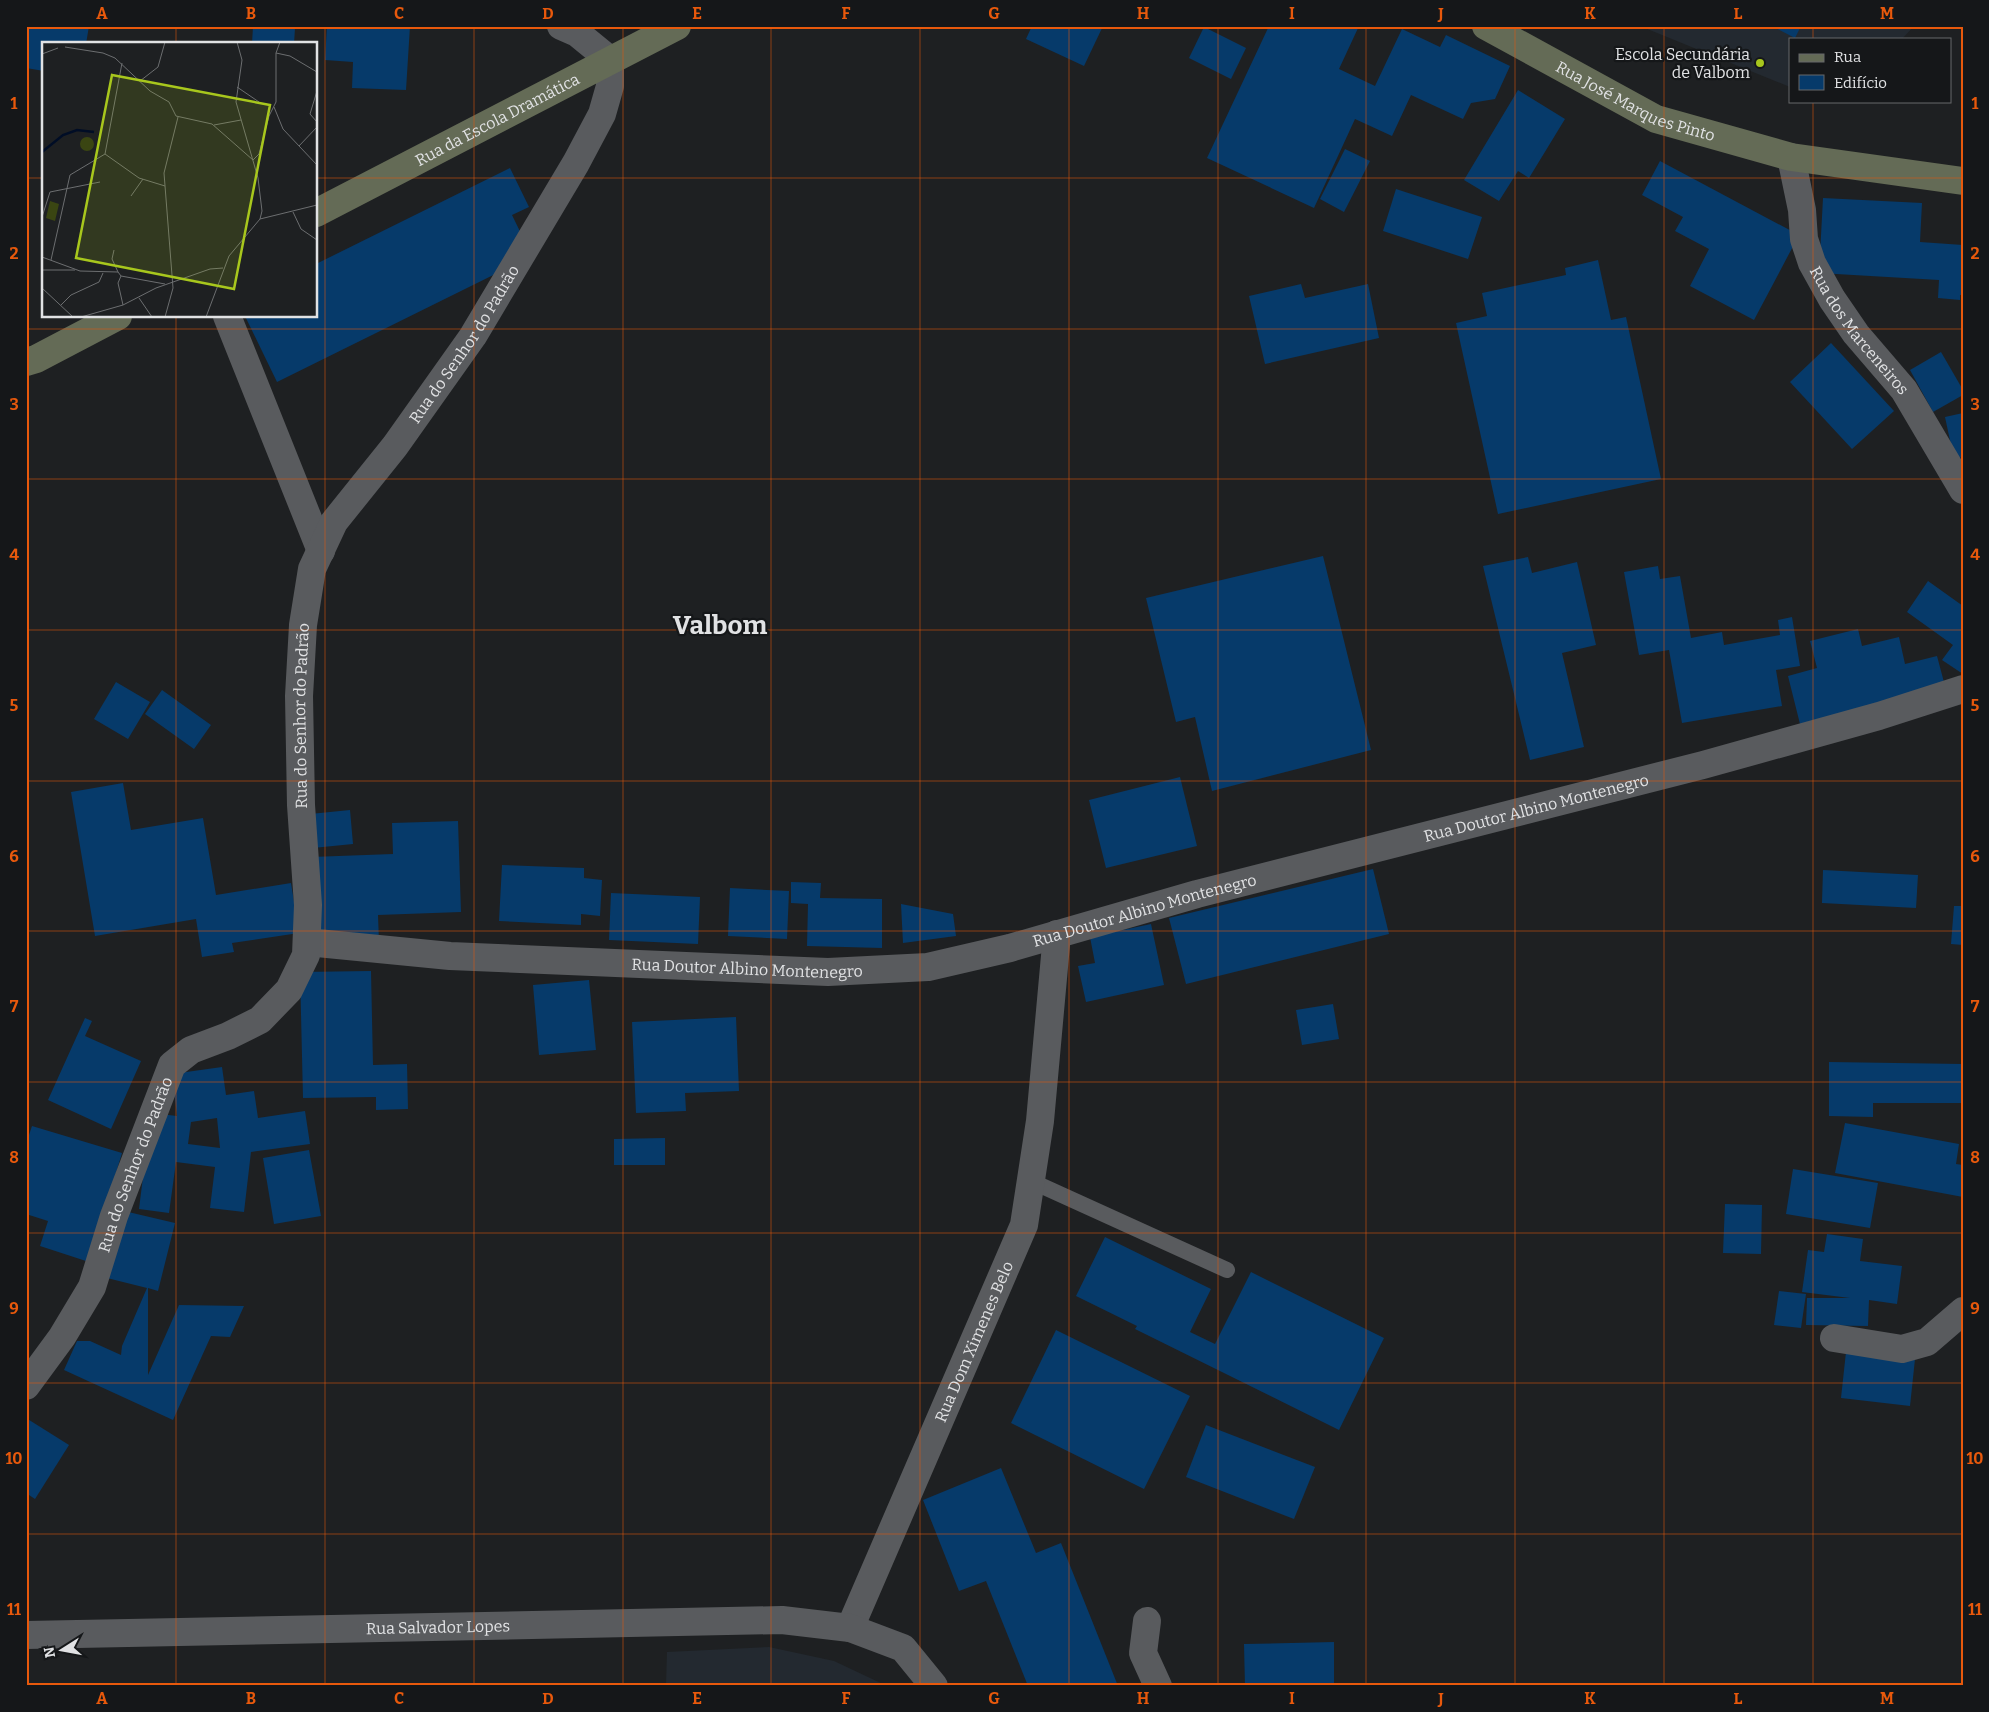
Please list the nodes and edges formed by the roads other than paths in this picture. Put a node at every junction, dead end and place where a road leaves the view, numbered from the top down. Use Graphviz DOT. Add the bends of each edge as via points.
graph roads {
  1 [pos="561,26"];
  2 [pos="677,26"];
  3 [pos="1486,26"];
  4 [pos="610,60"];
  5 [pos="1792,157"];
  6 [pos="1963,181"];
  7 [pos="318,212"];
  8 [pos="114,318"];
  9 [pos="228,318"];
  10 [pos="26,362"];
  11 [pos="1963,490"];
  12 [pos="321,551"];
  13 [pos="1963,689"];
  14 [pos="1057,934"];
  15 [pos="307,942"];
  16 [pos="1030,1181"];
  17 [pos="1227,1270"];
  18 [pos="1963,1311"];
  19 [pos="1834,1338"];
  20 [pos="26,1386"];
  21 [pos="1147,1621"];
  22 [pos="850,1628"];
  23 [pos="26,1635"];
  24 [pos="934,1686"];
  25 [pos="1158,1686"];
  1 -- 4 [label="street" via="577,33"];
  2 -- 4 [label="street, Rua da Escola Dramática"];
  3 -- 5 [label="street, Rua José Marques Pinto" via="1656,119"];
  4 -- 7 [label="street, Rua da Escola Dramática"];
  4 -- 12 [label="street, Rua do Senhor do Padrão" via="610,86 602,114 576,164 473,336 395,446 334,522"];
  5 -- 6 [label="street, Rua José Marques Pinto"];
  5 -- 11 [label="street, Rua dos Marceneiros" via="1804,239 1812,263 1856,334 1904,390"];
  8 -- 10 [label="street"];
  9 -- 12 [label="street"];
  12 -- 15 [label="street, Rua do Senhor do Padrão" via="312,569 299,696"];
  13 -- 14 [label="street, Rua Doutor Albino Montenegro" via="1703,765 1197,894"];
  14 -- 15 [label="street, Rua Doutor Albino Montenegro" via="928,967 828,972 450,956"];
  14 -- 16 [label="street, Rua Dom Ximenes Belo" via="1040,1121"];
  15 -- 20 [label="street, Rua do Senhor do Padrão" via="306,955 289,990 260,1020 191,1050 172,1065 114,1216 92,1287 62,1337"];
  16 -- 17 [label="lane"];
  16 -- 22 [label="street, Rua Dom Ximenes Belo" via="1024,1224"];
  18 -- 19 [label="street" via="1927,1342 1902,1349"];
  21 -- 25 [label="street" via="1143,1653"];
  22 -- 23 [label="street, Rua Salvador Lopes" via="782,1620"];
  22 -- 24 [label="street" via="903,1648"];
}
